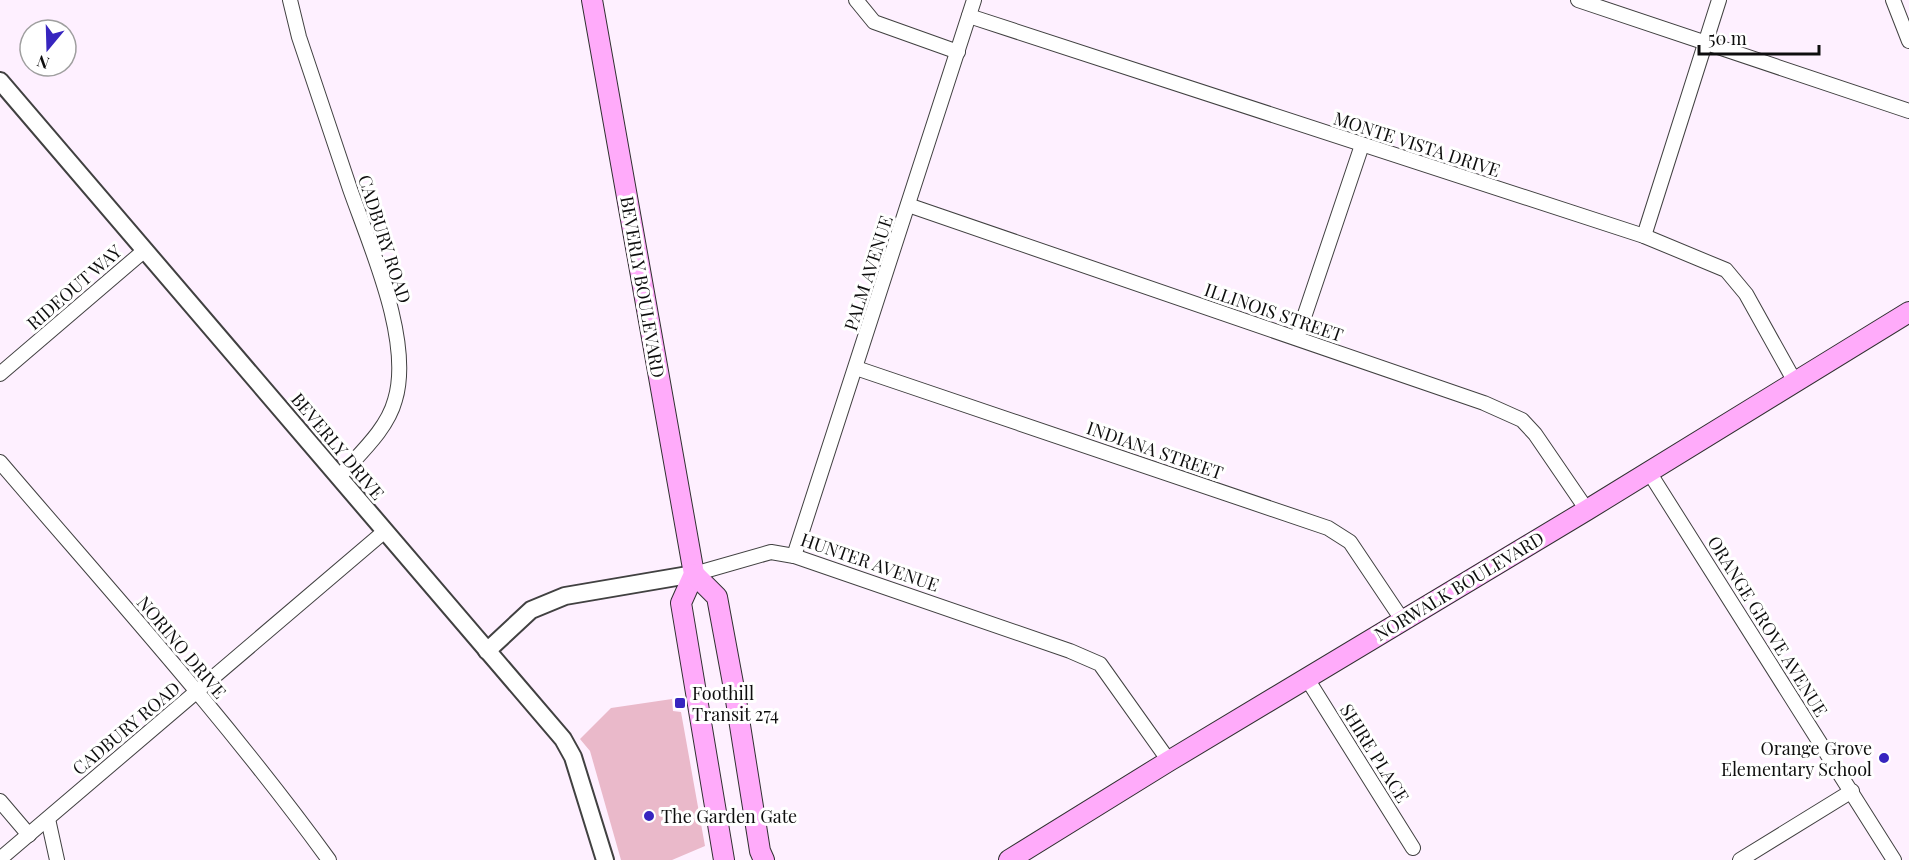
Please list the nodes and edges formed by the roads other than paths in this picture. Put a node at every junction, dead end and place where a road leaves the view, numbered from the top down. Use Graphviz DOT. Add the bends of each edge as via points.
graph roads {
  1 [pos="290,0"];
  2 [pos="592,0"];
  3 [pos="856,0"];
  4 [pos="974,0"];
  5 [pos="1578,0"];
  6 [pos="1719,0"];
  7 [pos="1893,0"];
  8 [pos="969,16"];
  9 [pos="1909,41"];
  10 [pos="1704,42"];
  11 [pos="958,52"];
  12 [pos="0,81"];
  13 [pos="1909,111"];
  14 [pos="1362,146"];
  15 [pos="908,206"];
  16 [pos="1644,236"];
  17 [pos="145,250"];
  18 [pos="1909,312"];
  19 [pos="1297,339"];
  20 [pos="856,368"];
  21 [pos="0,374"];
  22 [pos="1795,382"];
  23 [pos="0,462"];
  24 [pos="1649,472"];
  25 [pos="339,477"];
  26 [pos="1587,510"];
  27 [pos="385,531"];
  28 [pos="794,556"];
  29 [pos="694,574"];
  30 [pos="1403,621"];
  31 [pos="487,651"];
  32 [pos="1306,677"];
  33 [pos="197,691"];
  34 [pos="1169,760"];
  35 [pos="1852,791"];
  36 [pos="0,801"];
  37 [pos="48,819"];
  38 [pos="29,835"];
  39 [pos="1413,848"];
  40 [pos="0,860"];
  41 [pos="57,860"];
  42 [pos="329,860"];
  43 [pos="605,860"];
  44 [pos="723,860"];
  45 [pos="764,860"];
  46 [pos="1009,860"];
  47 [pos="1740,860"];
  48 [pos="1894,860"];
  1 -- 25 [label="street, CADBURY ROAD" via="379,272 399,351 395,402 380,431"];
  2 -- 29 [label="main road, BEVERLY BOULEVARD"];
  3 -- 11 [label="street" via="874,22"];
  4 -- 8 [label="street, PALM AVENUE"];
  5 -- 10 [label="street"];
  6 -- 10 [label="street"];
  7 -- 9 [label="street"];
  8 -- 11 [label="street, PALM AVENUE"];
  8 -- 14 [label="street, MONTE VISTA DRIVE"];
  10 -- 13 [label="street"];
  10 -- 16 [label="street"];
  11 -- 15 [label="street, PALM AVENUE"];
  12 -- 17 [label="street, BEVERLY DRIVE"];
  14 -- 16 [label="street, MONTE VISTA DRIVE"];
  14 -- 19 [label="street"];
  15 -- 19 [label="street, ILLINOIS STREET"];
  15 -- 20 [label="street, PALM AVENUE"];
  16 -- 22 [label="street, MONTE VISTA DRIVE" via="1726,270 1746,294"];
  17 -- 21 [label="street, RIDEOUT WAY"];
  17 -- 25 [label="street, BEVERLY DRIVE"];
  18 -- 22 [label="main road, NORWALK BOULEVARD"];
  19 -- 26 [label="street, ILLINOIS STREET" via="1484,403 1522,420"];
  20 -- 28 [label="street, PALM AVENUE"];
  20 -- 30 [label="street, INDIANA STREET" via="1328,528 1350,542"];
  22 -- 24 [label="main road, NORWALK BOULEVARD"];
  23 -- 33 [label="street, NORINO DRIVE"];
  24 -- 26 [label="main road, NORWALK BOULEVARD"];
  24 -- 35 [label="street, ORANGE GROVE AVENUE"];
  25 -- 27 [label="street, BEVERLY DRIVE"];
  26 -- 30 [label="main road, NORWALK BOULEVARD"];
  27 -- 31 [label="street, BEVERLY DRIVE"];
  27 -- 33 [label="street, CADBURY ROAD"];
  28 -- 29 [label="street, HUNTER AVENUE" via="771,552"];
  28 -- 34 [label="street, HUNTER AVENUE" via="1100,664"];
  29 -- 31 [label="street, HUNTER AVENUE" via="565,596 531,610"];
  29 -- 44 [label="main road" via="681,603"];
  29 -- 45 [label="main road" via="717,597"];
  30 -- 32 [label="main road, NORWALK BOULEVARD"];
  31 -- 43 [label="street, BEVERLY DRIVE" via="563,739 573,757"];
  32 -- 34 [label="main road, NORWALK BOULEVARD"];
  32 -- 39 [label="street, SHIRE PLACE"];
  33 -- 37 [label="street, CADBURY ROAD"];
  33 -- 42 [label="street, NORINO DRIVE"];
  34 -- 46 [label="main road, NORWALK BOULEVARD"];
  35 -- 47 [label="street"];
  35 -- 48 [label="street, ORANGE GROVE AVENUE"];
  36 -- 38 [label="street"];
  37 -- 38 [label="street, CADBURY ROAD"];
  37 -- 41 [label="street"];
  38 -- 40 [label="street, CADBURY ROAD"];
}
